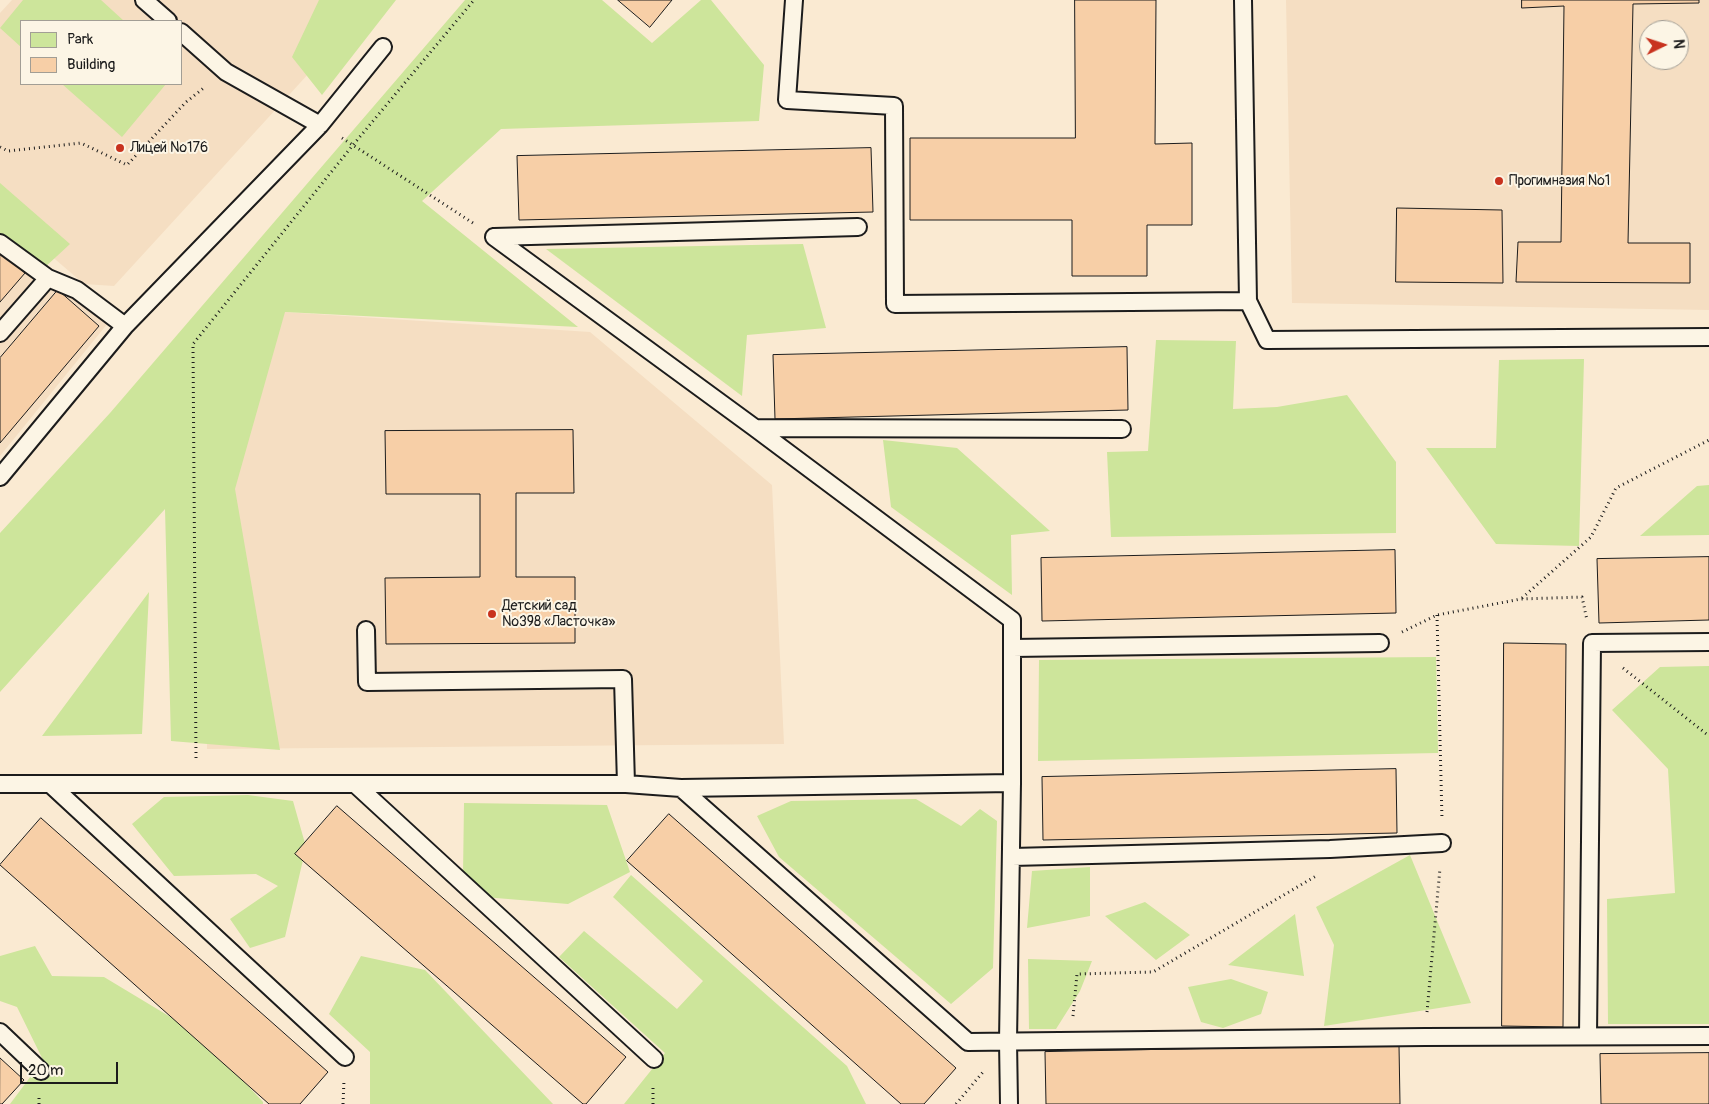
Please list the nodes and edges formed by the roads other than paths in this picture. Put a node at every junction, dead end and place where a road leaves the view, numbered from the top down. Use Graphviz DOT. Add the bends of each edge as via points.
graph roads {
  1 [pos="144,0"];
  2 [pos="794,0"];
  3 [pos="1243,0"];
  4 [pos="167,20"];
  5 [pos="182,33"];
  6 [pos="383,47"];
  7 [pos="320,125"];
  8 [pos="858,227"];
  9 [pos="0,243"];
  10 [pos="48,278"];
  11 [pos="1248,301"];
  12 [pos="124,326"];
  13 [pos="0,333"];
  14 [pos="1709,337"];
  15 [pos="755,428"];
  16 [pos="1122,429"];
  17 [pos="0,477"];
  18 [pos="366,630"];
  19 [pos="1709,642"];
  20 [pos="1380,643"];
  21 [pos="1012,648"];
  22 [pos="1012,783"];
  23 [pos="0,784"];
  24 [pos="50,784"];
  25 [pos="355,784"];
  26 [pos="626,784"];
  27 [pos="681,788"];
  28 [pos="1442,843"];
  29 [pos="1012,857"];
  30 [pos="0,1032"];
  31 [pos="1588,1036"];
  32 [pos="1709,1036"];
  33 [pos="1008,1041"];
  34 [pos="345,1057"];
  35 [pos="654,1058"];
  36 [pos="41,1071"];
  37 [pos="1009,1104"];
  1 -- 4 [label="lane"];
  2 -- 11 [label="lane" via="787,100 894,106 894,304"];
  3 -- 11 [label="lane"];
  5 -- 7 [label="lane" via="226,72"];
  6 -- 7 [label="lane"];
  7 -- 12 [label="lane"];
  8 -- 15 [label="lane" via="494,237"];
  9 -- 10 [label="lane"];
  10 -- 12 [label="lane" via="77,290"];
  10 -- 13 [label="lane"];
  11 -- 14 [label="lane" via="1266,340"];
  12 -- 17 [label="lane"];
  15 -- 16 [label="lane"];
  15 -- 21 [label="lane" via="1012,620"];
  18 -- 26 [label="lane" via="366,682 623,679"];
  19 -- 31 [label="lane" via="1592,643"];
  20 -- 21 [label="lane"];
  21 -- 22 [label="lane"];
  22 -- 27 [label="lane"];
  22 -- 29 [label="lane"];
  23 -- 24 [label="lane"];
  24 -- 25 [label="lane"];
  24 -- 34 [label="lane"];
  25 -- 26 [label="lane"];
  25 -- 35 [label="lane"];
  26 -- 27 [label="lane"];
  27 -- 33 [label="lane" via="968,1042"];
  28 -- 29 [label="lane"];
  29 -- 33 [label="lane"];
  30 -- 36 [label="lane"];
  31 -- 32 [label="lane"];
  31 -- 33 [label="lane"];
  33 -- 37 [label="lane"];
}
